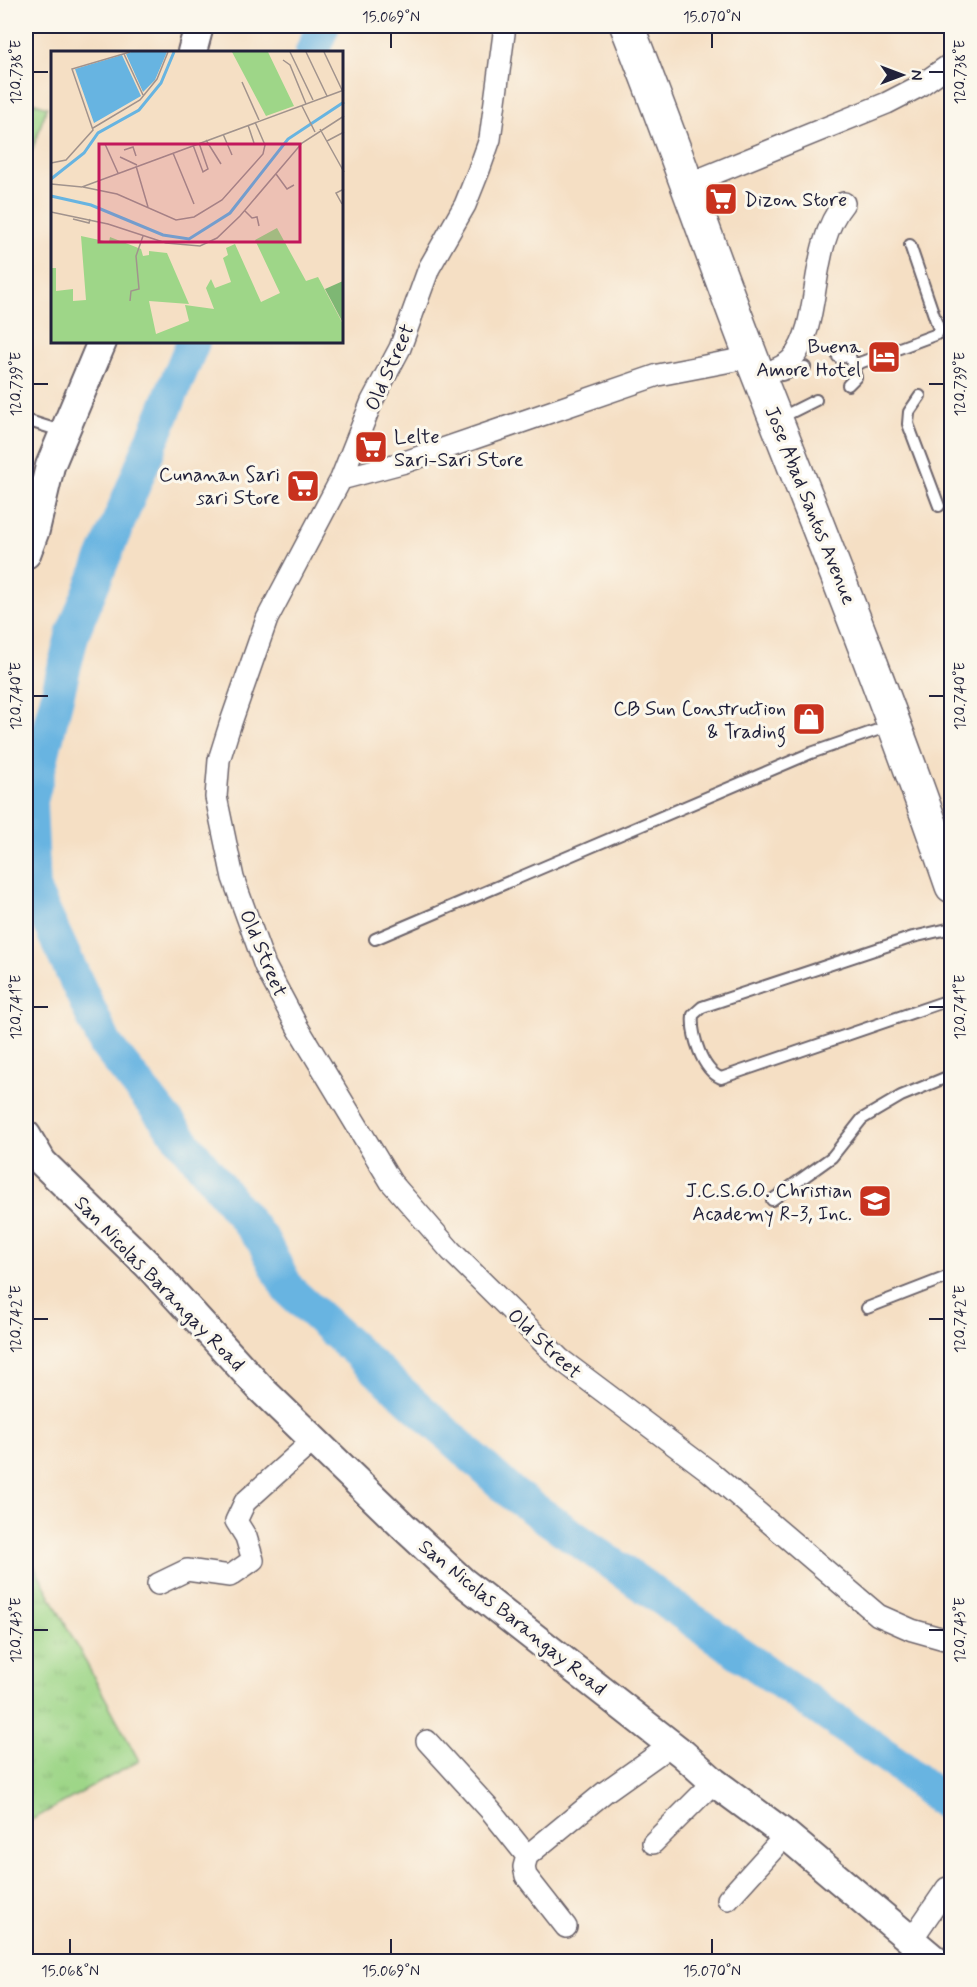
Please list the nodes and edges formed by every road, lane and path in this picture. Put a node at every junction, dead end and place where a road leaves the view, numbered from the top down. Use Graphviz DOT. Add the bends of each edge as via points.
graph roads {
  1 [pos="199,26"];
  2 [pos="505,26"];
  3 [pos="627,26"];
  4 [pos="192,51"];
  5 [pos="951,63"];
  6 [pos="688,184"];
  7 [pos="844,203"];
  8 [pos="910,245"];
  9 [pos="101,344"];
  10 [pos="838,357"];
  11 [pos="854,365"];
  12 [pos="805,367"];
  13 [pos="758,372"];
  14 [pos="848,385"];
  15 [pos="920,396"];
  16 [pos="816,400"];
  17 [pos="777,419"];
  18 [pos="26,420"];
  19 [pos="64,433"];
  20 [pos="341,479"];
  21 [pos="939,506"];
  22 [pos="26,554"];
  23 [pos="895,724"];
  24 [pos="951,886"];
  25 [pos="951,928"];
  26 [pos="375,939"];
  27 [pos="951,999"];
  28 [pos="951,1075"];
  29 [pos="26,1135"];
  30 [pos="772,1200"];
  31 [pos="951,1275"];
  32 [pos="867,1308"];
  33 [pos="315,1440"];
  34 [pos="158,1584"];
  35 [pos="951,1638"];
  36 [pos="427,1741"];
  37 [pos="671,1744"];
  38 [pos="714,1782"];
  39 [pos="786,1834"];
  40 [pos="652,1843"];
  41 [pos="527,1856"];
  42 [pos="947,1888"];
  43 [pos="728,1899"];
  44 [pos="566,1927"];
  45 [pos="912,1939"];
  46 [pos="938,1962"];
  1 -- 4 [label="street"];
  2 -- 20 [label="street, Old Street" via="490,139 479,170 465,205 429,268 400,348 372,401"];
  3 -- 6 [label="highway, Jose Abad Santos Avenue"];
  5 -- 6 [label="street" via="887,103"];
  6 -- 13 [label="highway, Jose Abad Santos Avenue"];
  7 -- 13 [label="street" via="827,231 802,338 792,360"];
  8 -- 11 [label="lane" via="939,330"];
  9 -- 19 [label="street"];
  10 -- 11 [label="lane" via="850,356"];
  11 -- 14 [label="lane" via="855,377"];
  12 -- 13 [label="lane"];
  13 -- 17 [label="highway, Jose Abad Santos Avenue"];
  13 -- 20 [label="street" via="658,375 405,462"];
  15 -- 21 [label="lane" via="909,412 908,424"];
  16 -- 17 [label="lane"];
  17 -- 23 [label="highway, Jose Abad Santos Avenue"];
  18 -- 19 [label="lane"];
  19 -- 22 [label="street" via="50,466"];
  20 -- 35 [label="street, Old Street" via="267,619 219,760 216,797 223,838 265,966 391,1182 451,1251 560,1359 709,1471 878,1615 912,1630"];
  23 -- 24 [label="highway, Jose Abad Santos Avenue"];
  23 -- 26 [label="lane" via="811,753"];
  25 -- 27 [label="lane" via="702,1007 693,1015 692,1028 707,1068 721,1078"];
  28 -- 30 [label="lane" via="901,1096 862,1119 832,1157"];
  29 -- 33 [label="street, San Nicolas Barangay Road" via="42,1162 148,1265 261,1389"];
  31 -- 32 [label="lane"];
  33 -- 34 [label="street" via="245,1502 239,1513 236,1521 253,1560 230,1576 187,1570"];
  33 -- 37 [label="street, San Nicolas Barangay Road" via="462,1581"];
  36 -- 41 [label="street"];
  37 -- 38 [label="street, San Nicolas Barangay Road"];
  37 -- 41 [label="street"];
  38 -- 39 [label="street, San Nicolas Barangay Road"];
  38 -- 40 [label="street"];
  39 -- 43 [label="street"];
  39 -- 45 [label="street, San Nicolas Barangay Road"];
  41 -- 44 [label="street" via="526,1876"];
  42 -- 45 [label="street"];
  45 -- 46 [label="street, San Nicolas Barangay Road"];
}
